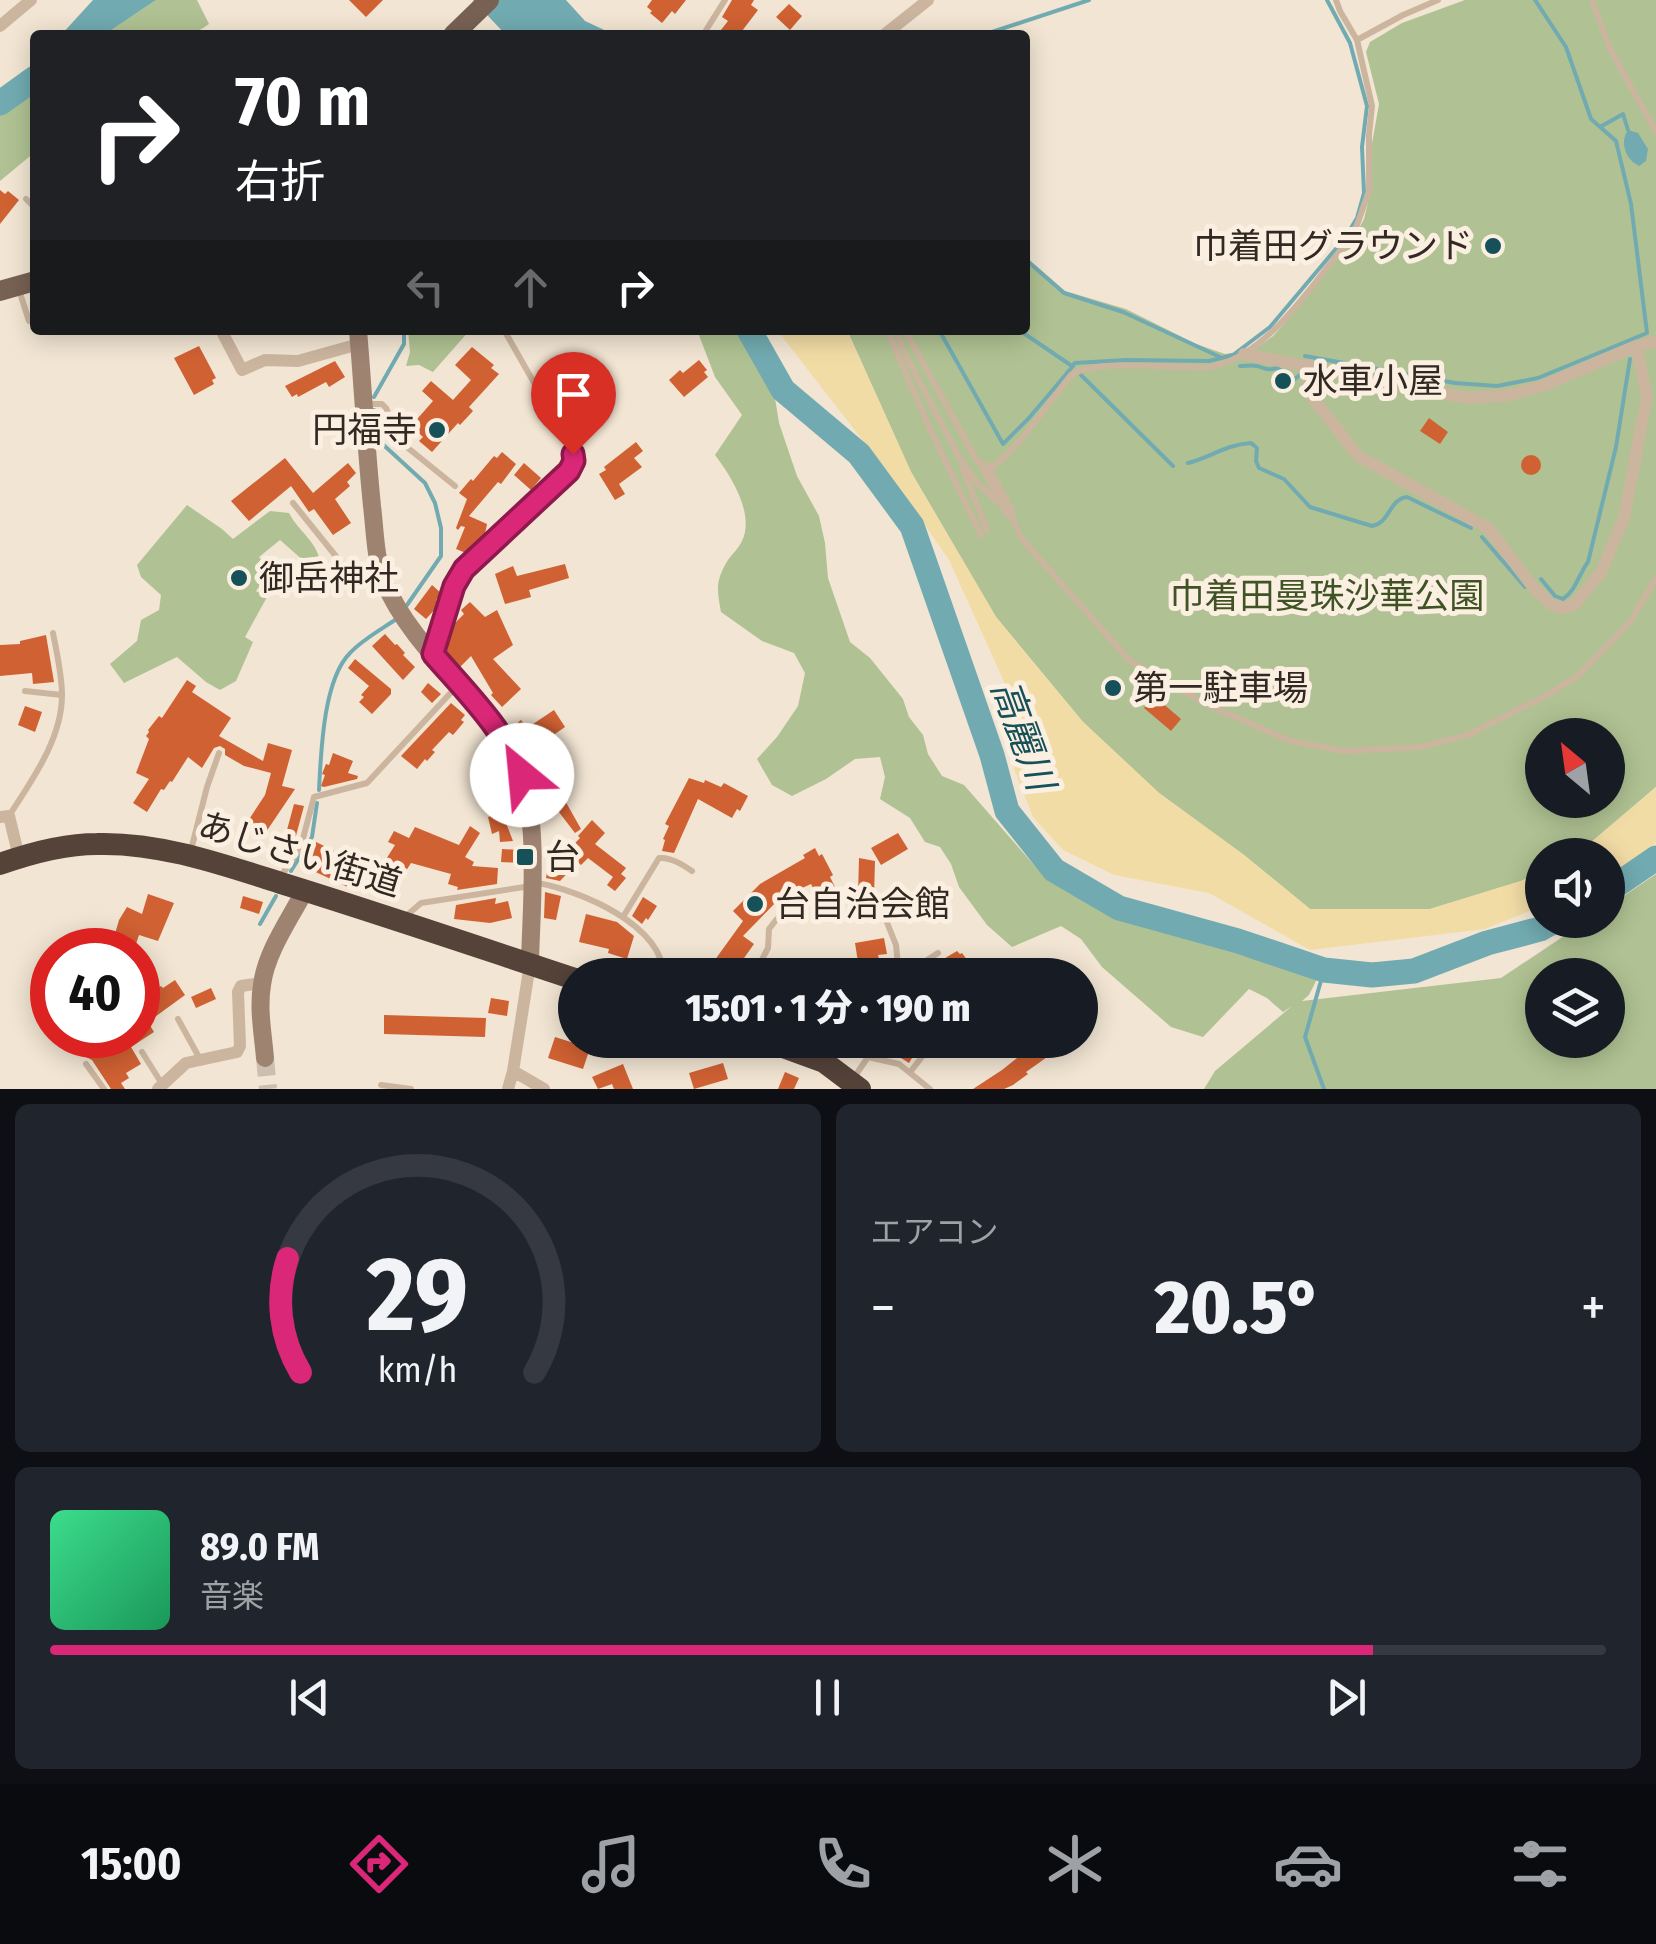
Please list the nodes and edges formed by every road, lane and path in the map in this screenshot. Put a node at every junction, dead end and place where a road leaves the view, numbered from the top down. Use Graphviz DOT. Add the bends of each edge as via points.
graph roads {
  1 [pos="31,0"];
  2 [pos="489,0"];
  3 [pos="725,0"];
  4 [pos="928,0"];
  5 [pos="1336,0"];
  6 [pos="1438,0"];
  7 [pos="1592,0"];
  8 [pos="0,26"];
  9 [pos="458,30"];
  10 [pos="705,30"];
  11 [pos="890,30"];
  12 [pos="1357,40"];
  13 [pos="1656,132"];
  14 [pos="26,199"];
  15 [pos="30,203"];
  16 [pos="18,286"];
  17 [pos="30,321"];
  18 [pos="224,335"];
  19 [pos="507,335"];
  20 [pos="889,335"];
  21 [pos="897,335"];
  22 [pos="908,335"];
  23 [pos="358,337"];
  24 [pos="1656,342"];
  25 [pos="1636,346"];
  26 [pos="1244,354"];
  27 [pos="1308,365"];
  28 [pos="362,404"];
  29 [pos="958,455"];
  30 [pos="985,467"];
  31 [pos="455,486"];
  32 [pos="293,503"];
  33 [pos="1010,513"];
  34 [pos="382,578"];
  35 [pos="1656,578"];
  36 [pos="54,634"];
  37 [pos="433,654"];
  38 [pos="459,684"];
  39 [pos="25,691"];
  40 [pos="62,696"];
  41 [pos="219,754"];
  42 [pos="5,816"];
  43 [pos="190,856"];
  44 [pos="10,861"];
  45 [pos="692,871"];
  46 [pos="277,882"];
  47 [pos="532,884"];
  48 [pos="305,890"];
  49 [pos="880,905"];
  50 [pos="796,906"];
  51 [pos="622,917"];
  52 [pos="401,920"];
  53 [pos="938,953"];
  54 [pos="662,958"];
  55 [pos="763,958"];
  56 [pos="899,958"];
  57 [pos="930,958"];
  58 [pos="530,964"];
  59 [pos="558,973"];
  60 [pos="262,983"];
  61 [pos="178,1019"];
  62 [pos="145,1058"];
  63 [pos="266,1058"];
  64 [pos="813,1058"];
  65 [pos="867,1058"];
  66 [pos="876,1058"];
  67 [pos="921,1058"];
  68 [pos="200,1060"];
  69 [pos="86,1064"];
  70 [pos="513,1071"];
  71 [pos="911,1071"];
  72 [pos="856,1085"];
  73 [pos="380,1086"];
  74 [pos="160,1087"];
  75 [pos="104,1089"];
  76 [pos="410,1089"];
  77 [pos="508,1089"];
  78 [pos="544,1089"];
  79 [pos="930,1089"];
  1 -- 8 [label="street"];
  2 -- 9 [label="main road"];
  3 -- 10 [label="lane"];
  4 -- 11 [label="street"];
  5 -- 12 [label="lane"];
  6 -- 12 [label="lane"];
  7 -- 13 [label="lane" via="1610,49"];
  12 -- 26 [label="lane" via="1372,106 1369,190 1357,225 1282,320"];
  14 -- 15 [label="lane"];
  16 -- 17 [label="lane"];
  18 -- 23 [label="street" via="242,370 265,360 298,361"];
  19 -- 37 [label="lane" via="574,461 464,569"];
  20 -- 29 [label="lane" via="984,532"];
  21 -- 29 [label="lane"];
  22 -- 30 [label="lane"];
  23 -- 28 [label="street"];
  24 -- 25 [label="street"];
  25 -- 27 [label="street" via="1545,386 1468,398"];
  25 -- 27 [label="street" via="1647,396 1624,518 1602,572 1575,604 1562,608 1533,586 1488,528 1358,456 1309,393"];
  26 -- 27 [label="street"];
  26 -- 30 [label="lane" via="1212,368 1081,369 1006,455"];
  28 -- 31 [label="lane" via="382,404 403,444"];
  28 -- 34 [label="street"];
  29 -- 33 [label="lane"];
  30 -- 33 [label="street"];
  32 -- 34 [label="lane" via="343,565"];
  33 -- 35 [label="lane" via="1022,539 1130,661 1290,741 1344,751 1421,747 1468,735 1550,694 1580,674 1630,622"];
  34 -- 37 [label="street"];
  36 -- 40 [label="lane"];
  37 -- 38 [label="street"];
  38 -- 46 [label="lane" via="367,783 314,797 301,846"];
  38 -- 47 [label="street" via="498,730 522,775"];
  39 -- 40 [label="lane"];
  40 -- 42 [label="lane" via="36,774"];
  41 -- 43 [label="lane"];
  42 -- 44 [label="street"];
  43 -- 44 [label="highway, あじさい街道" via="97,844"];
  43 -- 46 [label="highway, あじさい街道"];
  45 -- 51 [label="lane" via="659,858"];
  46 -- 48 [label="highway, あじさい街道"];
  47 -- 51 [label="lane" via="562,888"];
  47 -- 52 [label="lane" via="422,903"];
  47 -- 58 [label="street"];
  48 -- 52 [label="highway, あじさい街道"];
  48 -- 60 [label="street"];
  49 -- 56 [label="lane"];
  50 -- 55 [label="lane" via="769,928"];
  51 -- 54 [label="lane"];
  52 -- 58 [label="highway, あじさい街道"];
  53 -- 57 [label="lane"];
  58 -- 59 [label="highway, あじさい街道"];
  58 -- 70 [label="street"];
  60 -- 63 [label="street"];
  60 -- 68 [label="street" via="238,992 237,1052"];
  61 -- 68 [label="lane"];
  62 -- 74 [label="lane"];
  64 -- 72 [label="highway"];
  65 -- 72 [label="lane"];
  66 -- 71 [label="lane"];
  67 -- 71 [label="lane"];
  68 -- 74 [label="street" via="178,1068"];
  69 -- 75 [label="lane"];
  70 -- 77 [label="street"];
  70 -- 78 [label="street"];
  71 -- 79 [label="lane"];
  73 -- 76 [label="lane"];
}
